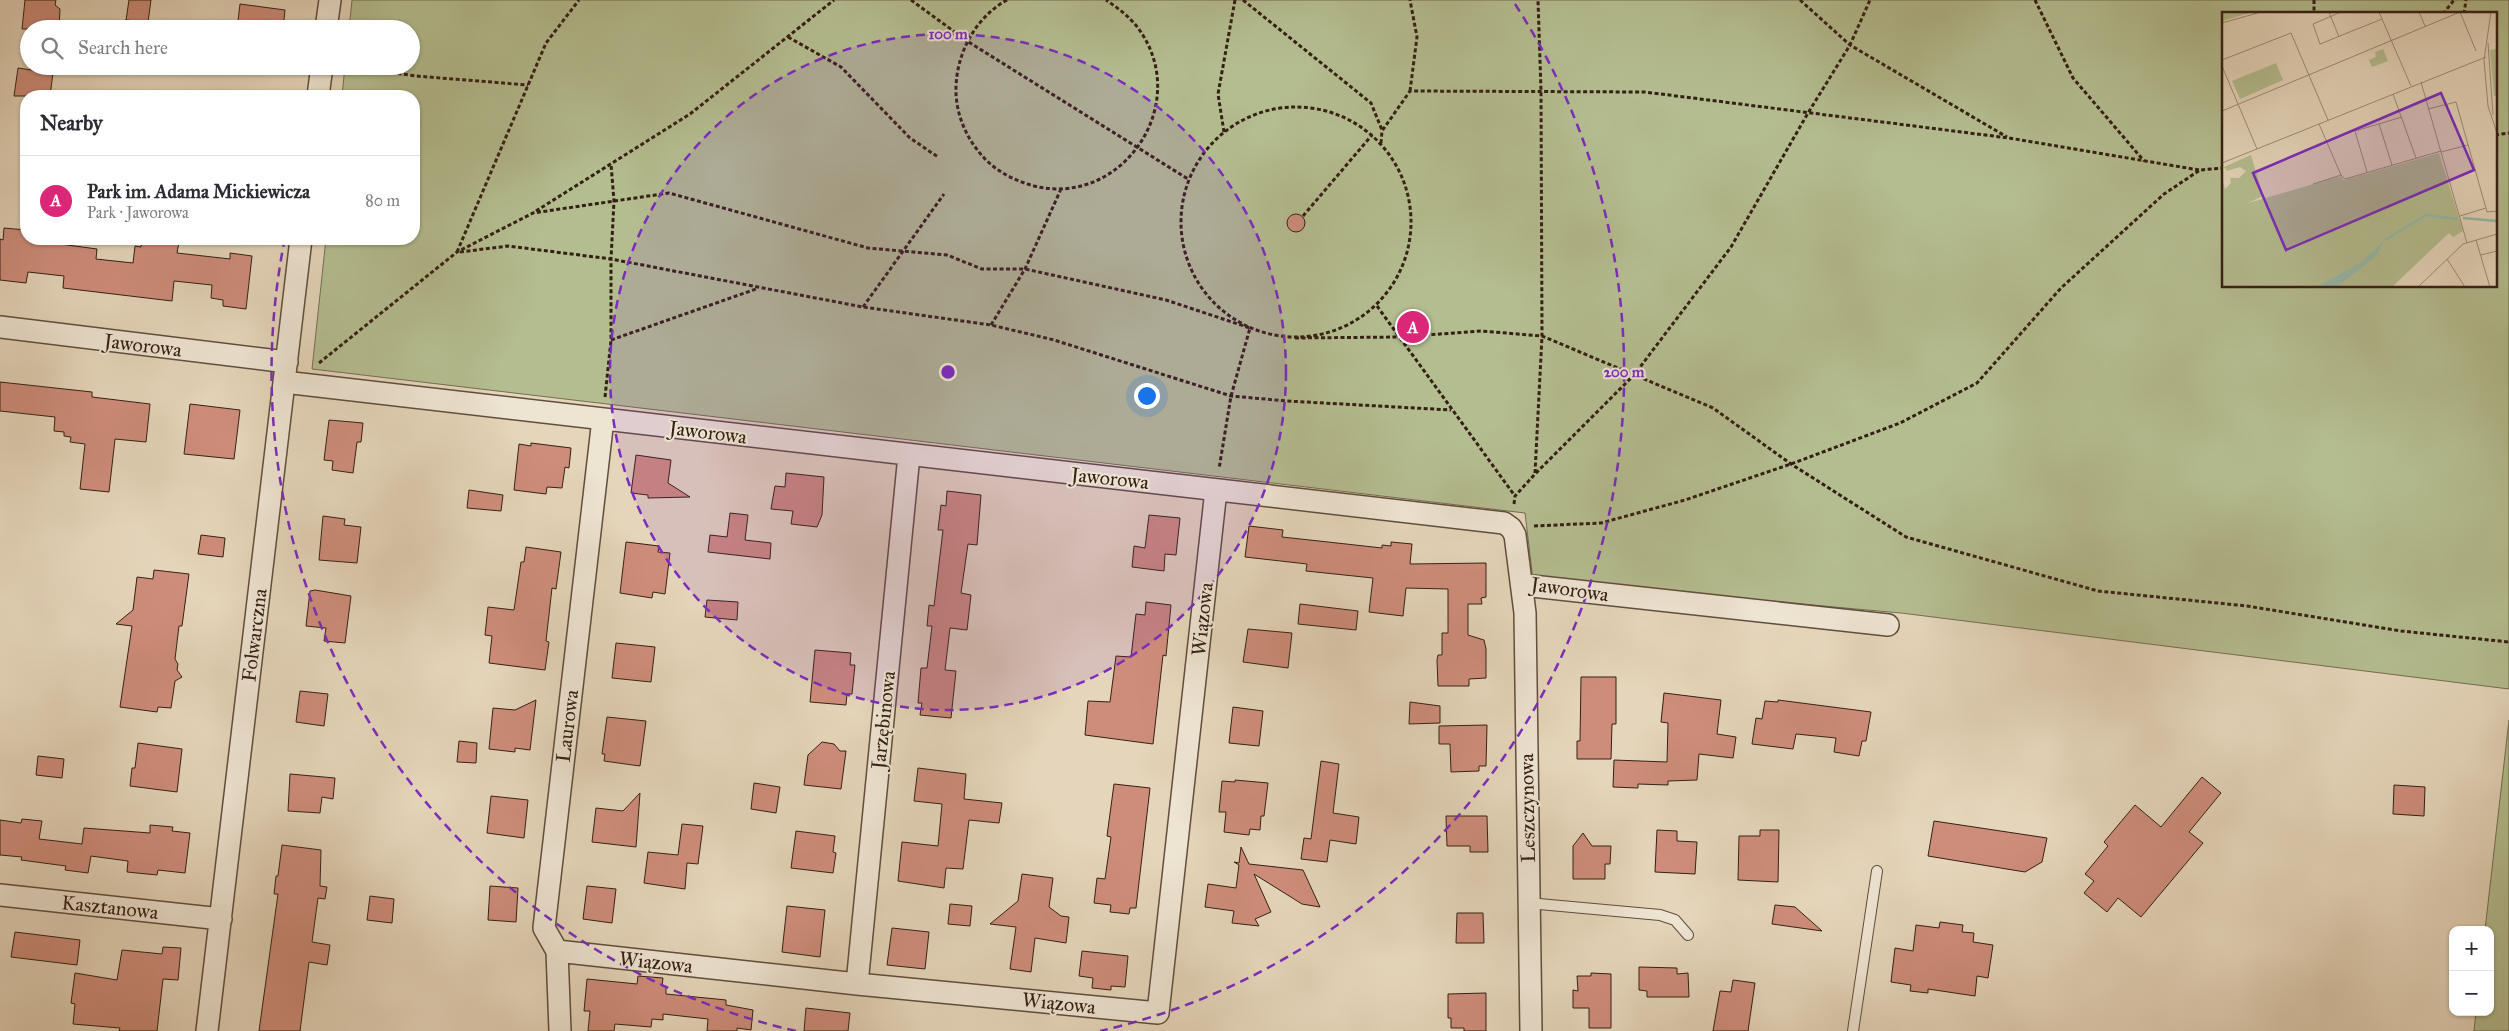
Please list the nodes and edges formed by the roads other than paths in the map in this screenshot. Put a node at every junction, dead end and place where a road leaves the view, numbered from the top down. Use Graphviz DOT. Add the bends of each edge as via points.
graph roads {
  1 [pos="330,0"];
  2 [pos="327,20"];
  3 [pos="321,75"];
  4 [pos="319,90"];
  5 [pos="300,245"];
  6 [pos="0,328"];
  7 [pos="286,372"];
  8 [pos="603,419"];
  9 [pos="909,456"];
  10 [pos="1216,490"];
  11 [pos="1523,585"];
  12 [pos="1888,625"];
  13 [pos="1877,871"];
  14 [pos="0,896"];
  15 [pos="1528,903"];
  16 [pos="221,919"];
  17 [pos="1688,935"];
  18 [pos="557,951"];
  19 [pos="858,984"];
  20 [pos="207,1031"];
  21 [pos="560,1031"];
  22 [pos="1531,1031"];
  23 [pos="1853,1031"];
  1 -- 2 [label="street"];
  3 -- 4 [label="street"];
  5 -- 7 [label="street, Folwarczna"];
  6 -- 7 [label="street, Jaworowa"];
  7 -- 8 [label="street, Jaworowa"];
  7 -- 16 [label="street, Folwarczna"];
  8 -- 9 [label="street, Jaworowa"];
  8 -- 18 [label="street, Laurowa" via="544,928"];
  9 -- 10 [label="street, Jaworowa"];
  9 -- 19 [label="street, Jarzębinowa"];
  10 -- 11 [label="street, Jaworowa" via="1504,523 1515,535"];
  10 -- 19 [label="street, Wiązowa" via="1158,1013"];
  11 -- 12 [label="street, Jaworowa"];
  11 -- 15 [label="street, Leszczynowa"];
  13 -- 23 [label="lane"];
  14 -- 16 [label="street, Kasztanowa"];
  15 -- 17 [label="lane" via="1660,915 1675,920"];
  15 -- 22 [label="street, Leszczynowa"];
  16 -- 20 [label="street, Folwarczna"];
  18 -- 19 [label="street, Wiązowa"];
  18 -- 21 [label="street, Laurowa"];
}
